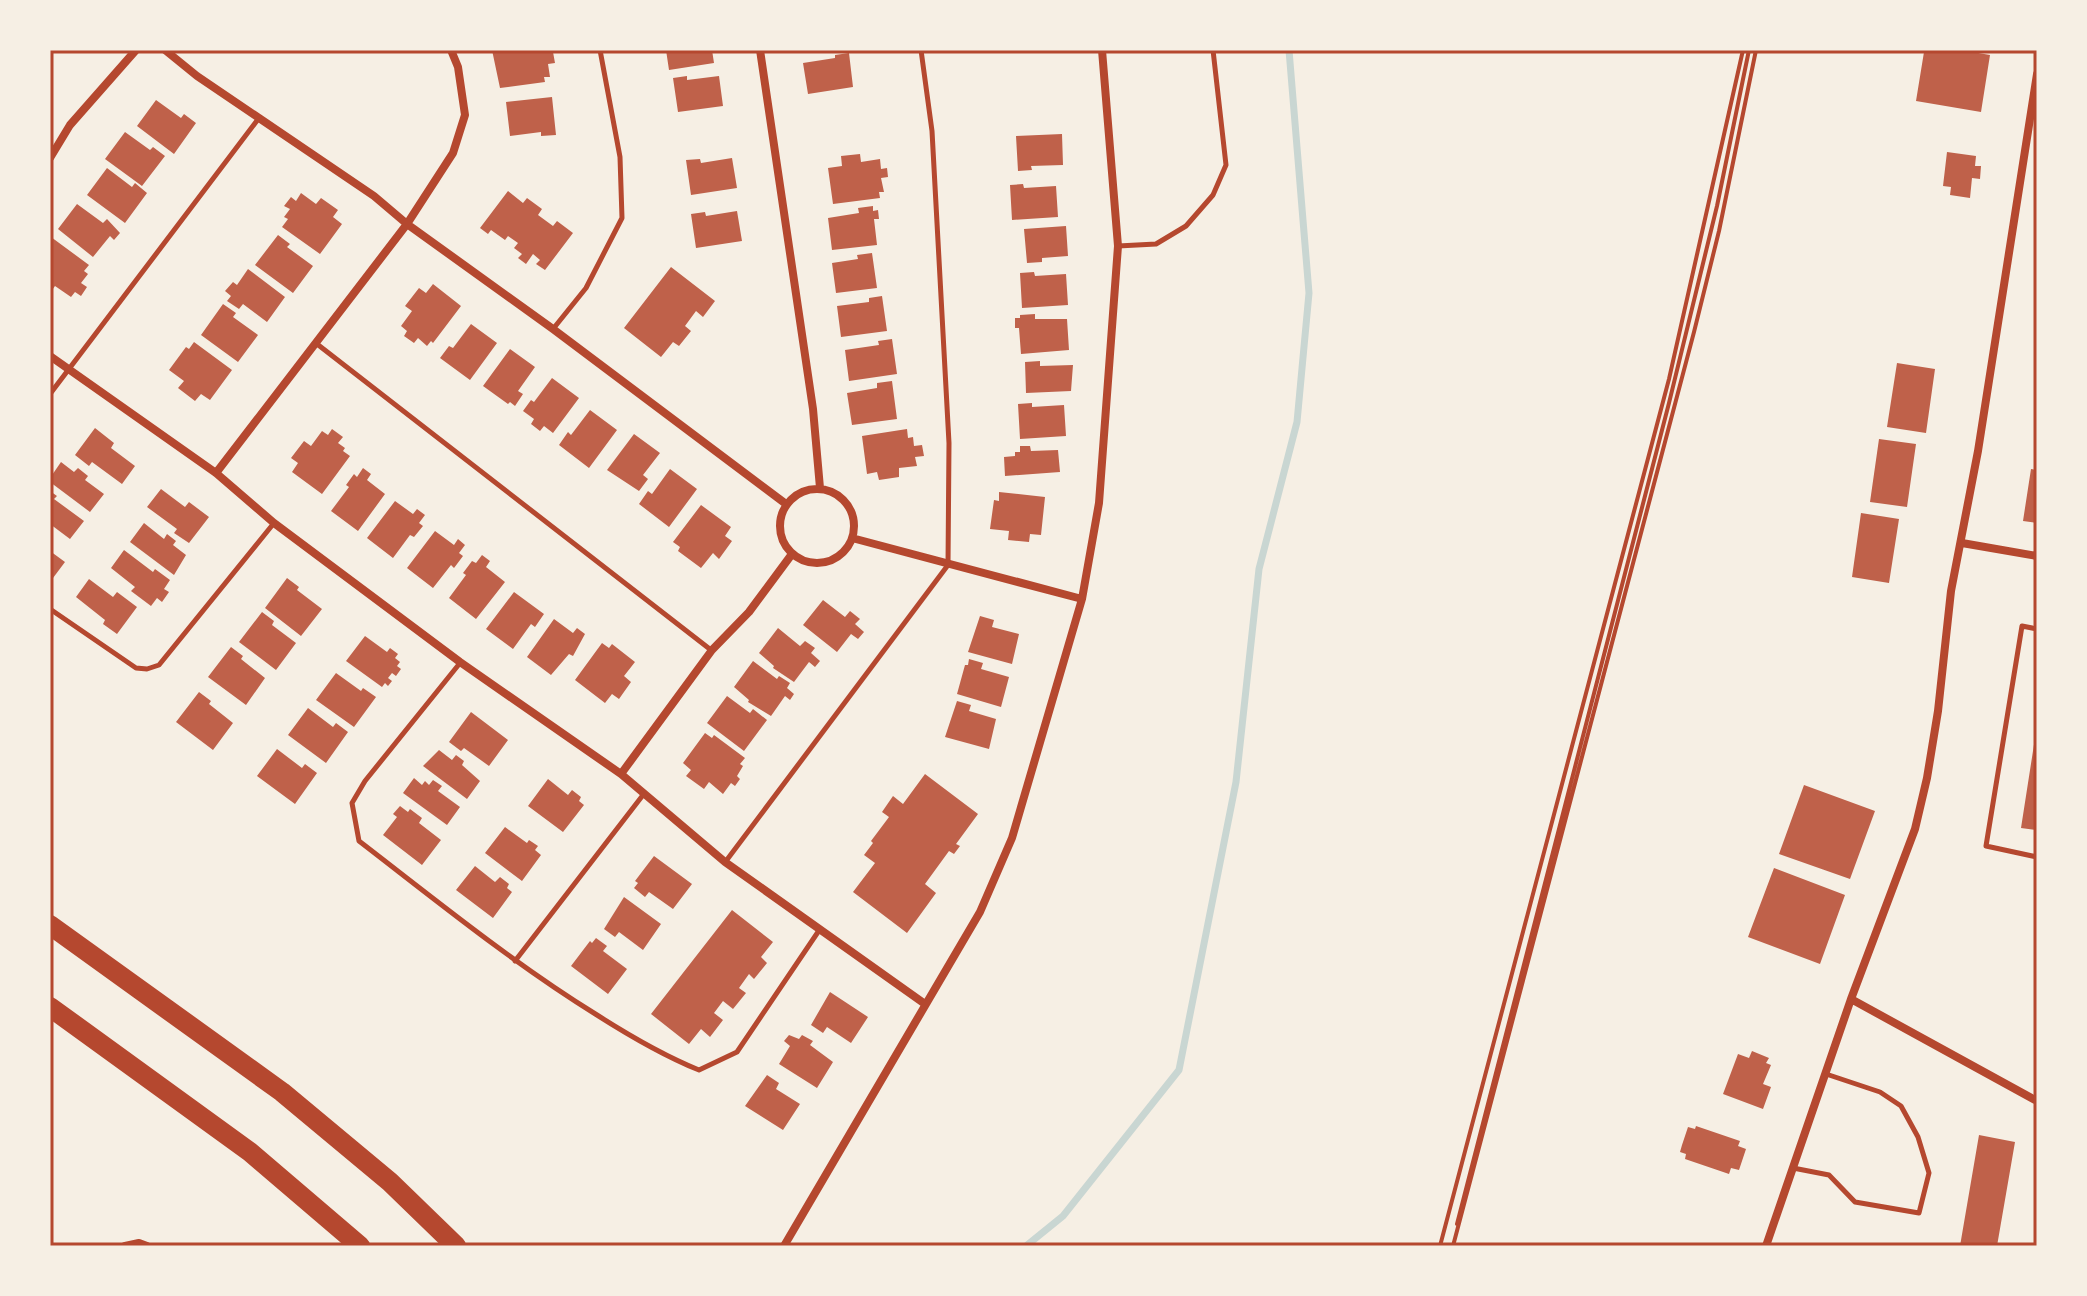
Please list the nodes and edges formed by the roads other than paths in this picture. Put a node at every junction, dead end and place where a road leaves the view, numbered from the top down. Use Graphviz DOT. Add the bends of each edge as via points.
graph roads {
  1 [pos="136,50"];
  2 [pos="165,50"];
  3 [pos="451,50"];
  4 [pos="600,50"];
  5 [pos="760,50"];
  6 [pos="921,50"];
  7 [pos="1102,50"];
  8 [pos="1213,50"];
  9 [pos="2037,74"];
  10 [pos="259,118"];
  11 [pos="50,158"];
  12 [pos="407,224"];
  13 [pos="1118,246"];
  14 [pos="553,329"];
  15 [pos="317,344"];
  16 [pos="50,356"];
  17 [pos="68,369"];
  18 [pos="50,394"];
  19 [pos="216,473"];
  20 [pos="820,488"];
  21 [pos="786,504"];
  22 [pos="274,523"];
  23 [pos="852,538"];
  24 [pos="1962,543"];
  25 [pos="792,554"];
  26 [pos="2037,556"];
  27 [pos="948,565"];
  28 [pos="1082,599"];
  29 [pos="50,609"];
  30 [pos="2037,629"];
  31 [pos="712,650"];
  32 [pos="460,662"];
  33 [pos="621,774"];
  34 [pos="643,795"];
  35 [pos="2037,857"];
  36 [pos="725,862"];
  37 [pos="50,925"];
  38 [pos="820,929"];
  39 [pos="515,961"];
  40 [pos="1851,999"];
  41 [pos="925,1004"];
  42 [pos="50,1007"];
  43 [pos="1825,1074"];
  44 [pos="2037,1101"];
  45 [pos="1793,1168"];
  46 [pos="125,1246"];
  47 [pos="147,1246"];
  48 [pos="360,1246"];
  49 [pos="456,1246"];
  50 [pos="784,1246"];
  51 [pos="1766,1246"];
  1 -- 11 [label="street" via="70,125"];
  2 -- 10 [label="street"];
  3 -- 12 [label="street" via="465,115 453,153"];
  4 -- 14 [label="lane" via="620,157 622,218 586,288"];
  5 -- 20 [label="street"];
  6 -- 27 [label="lane" via="932,131 948,428"];
  7 -- 13 [label="street"];
  8 -- 13 [label="lane" via="1226,165 1213,195 1186,226 1156,244"];
  9 -- 24 [label="street"];
  10 -- 12 [label="street"];
  10 -- 17 [label="lane"];
  12 -- 14 [label="street"];
  12 -- 15 [label="street"];
  13 -- 28 [label="street" via="1099,503"];
  14 -- 21 [label="street"];
  15 -- 19 [label="street"];
  15 -- 31 [label="lane"];
  16 -- 17 [label="street"];
  17 -- 18 [label="lane"];
  17 -- 19 [label="street"];
  19 -- 22 [label="street"];
  20 -- 21 [label="street" via="801,492"];
  20 -- 23 [label="street" via="851,510"];
  21 -- 25 [label="street" via="780,533"];
  22 -- 29 [label="lane" via="159,665 136,668"];
  22 -- 32 [label="street"];
  23 -- 25 [label="street" via="844,551 817,563"];
  23 -- 27 [label="street"];
  24 -- 26 [label="street"];
  24 -- 40 [label="street" via="1951,591 1932,751 1915,829"];
  25 -- 31 [label="street" via="749,612"];
  27 -- 28 [label="street"];
  27 -- 36 [label="lane"];
  28 -- 41 [label="street" via="1012,838 980,912"];
  30 -- 35 [label="lane" via="2022,626 1986,846"];
  31 -- 33 [label="street"];
  32 -- 33 [label="street"];
  32 -- 39 [label="lane" via="365,781 352,803 354,816 359,841"];
  33 -- 34 [label="street"];
  34 -- 36 [label="street"];
  34 -- 39 [label="lane"];
  36 -- 38 [label="street"];
  37 -- 49 [label="highway" via="304,1109"];
  38 -- 39 [label="lane" via="737,1052 699,1070 661,1055"];
  38 -- 41 [label="street"];
  40 -- 43 [label="street"];
  40 -- 44 [label="street"];
  41 -- 50 [label="street"];
  42 -- 48 [label="highway" via="250,1152"];
  43 -- 45 [label="street"];
  43 -- 45 [label="lane" via="1880,1092 1901,1106 1929,1173 1919,1213 1855,1202 1829,1175"];
  45 -- 51 [label="street"];
  46 -- 47 [label="street"];
}
